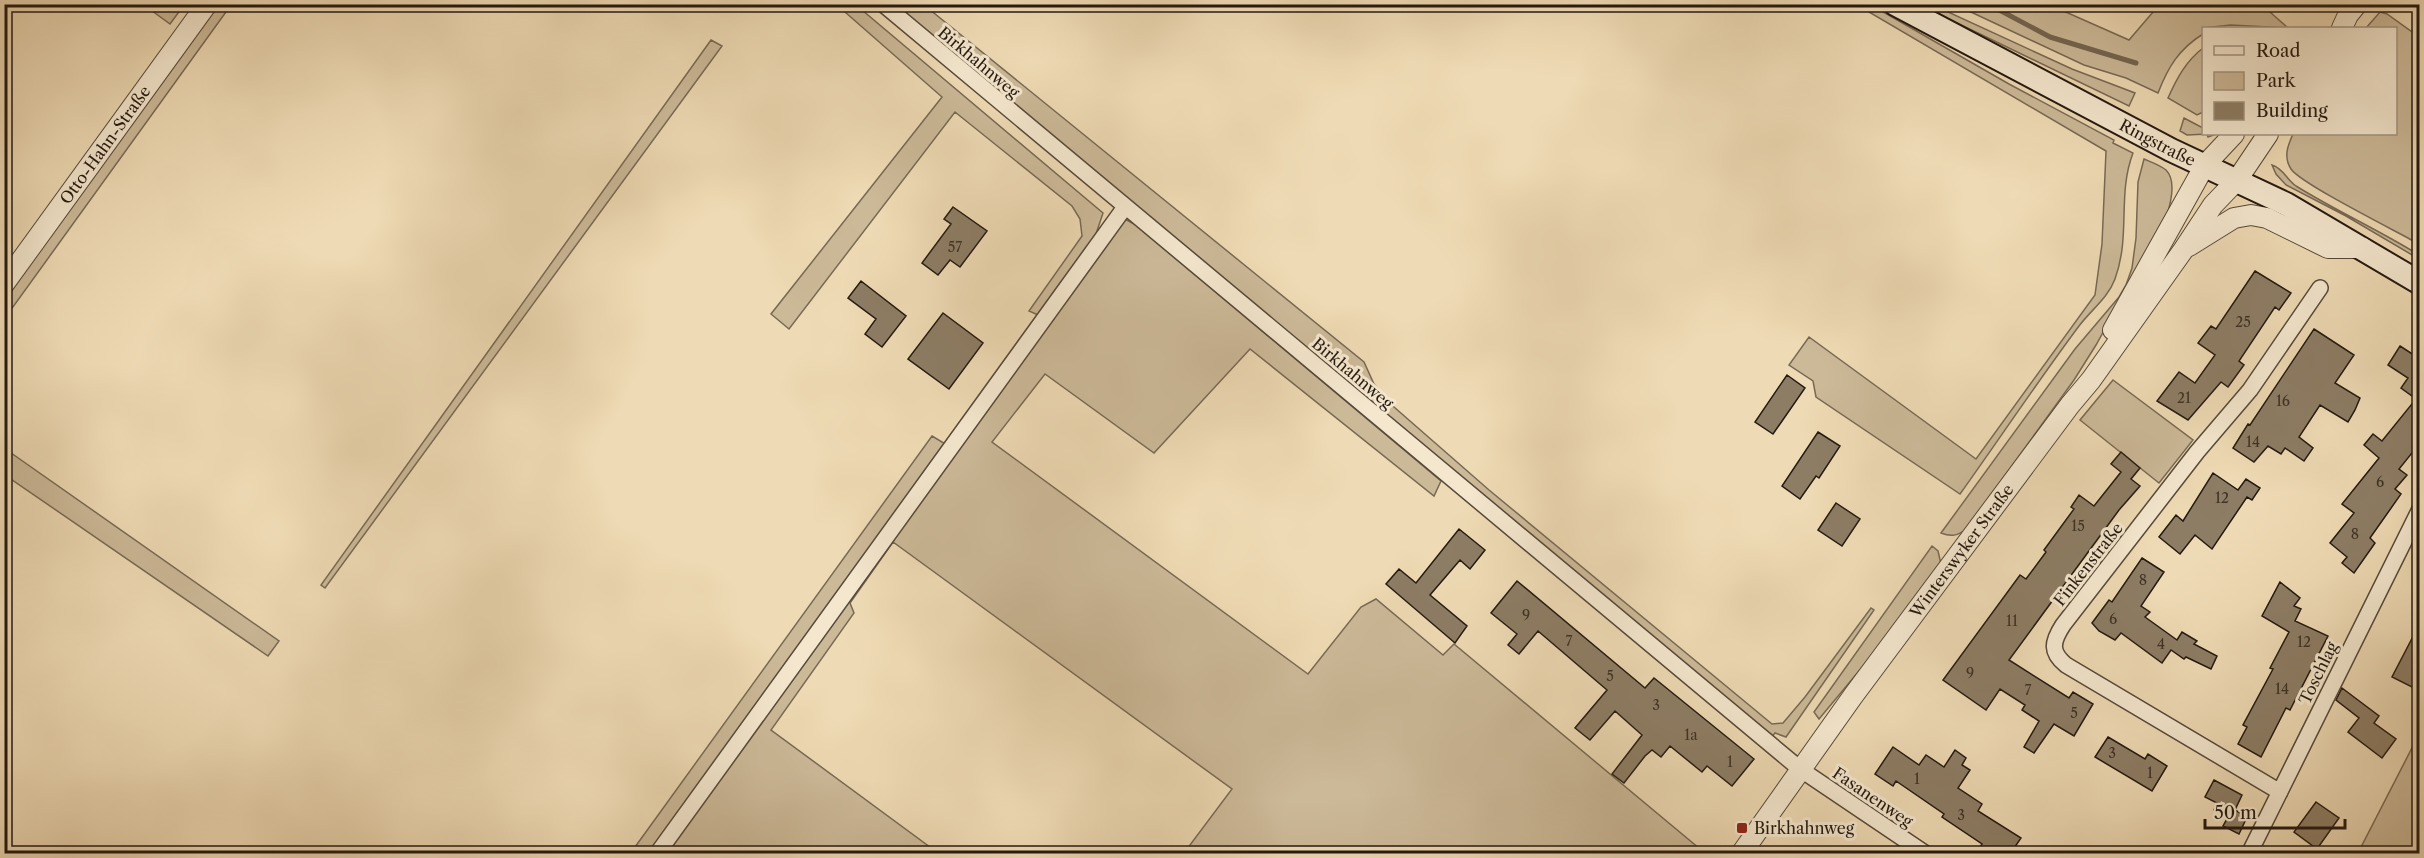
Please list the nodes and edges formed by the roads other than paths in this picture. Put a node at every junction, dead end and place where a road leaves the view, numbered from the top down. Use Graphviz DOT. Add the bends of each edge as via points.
graph roads {
  1 [pos="207,4"];
  2 [pos="883,4"];
  3 [pos="1894,4"];
  4 [pos="2349,16"];
  5 [pos="2332,27"];
  6 [pos="2233,135"];
  7 [pos="2267,135"];
  8 [pos="2205,165"];
  9 [pos="2237,180"];
  10 [pos="1125,207"];
  11 [pos="2364,248"];
  12 [pos="2184,249"];
  13 [pos="2420,283"];
  14 [pos="4,284"];
  15 [pos="2320,288"];
  16 [pos="2070,405"];
  17 [pos="2420,509"];
  18 [pos="1800,769"];
  19 [pos="2280,792"];
  20 [pos="657,854"];
  21 [pos="1741,854"];
  22 [pos="1926,854"];
  23 [pos="2249,854"];
  1 -- 14 [label="street, Otto-Hahn-Straße"];
  2 -- 10 [label="street, Birkhahnweg"];
  3 -- 8 [label="main road, Ringstraße"];
  4 -- 5 [label="street"];
  6 -- 8 [label="street"];
  7 -- 9 [label="street, Winterswyker Straße"];
  8 -- 9 [label="main road, Ringstraße"];
  8 -- 16 [label="street"];
  9 -- 11 [label="main road, Ringstraße"];
  9 -- 12 [label="street, Winterswyker Straße" via="2213,205"];
  10 -- 18 [label="street, Birkhahnweg"];
  10 -- 20 [label="street"];
  11 -- 12 [label="street, Winterswyker Straße" via="2328,248 2267,218 2251,215 2234,218"];
  11 -- 13 [label="main road, Ringstraße"];
  12 -- 16 [label="street, Winterswyker Straße"];
  15 -- 19 [label="street, Finkenstraße" via="2250,390 2128,541 2055,636 2052,646 2056,657 2066,665"];
  16 -- 18 [label="street, Winterswyker Straße"];
  17 -- 19 [label="street, Toschlag"];
  18 -- 21 [label="street, Winterswyker Straße"];
  18 -- 22 [label="street, Fasanenweg"];
  19 -- 23 [label="street, Toschlag"];
}
